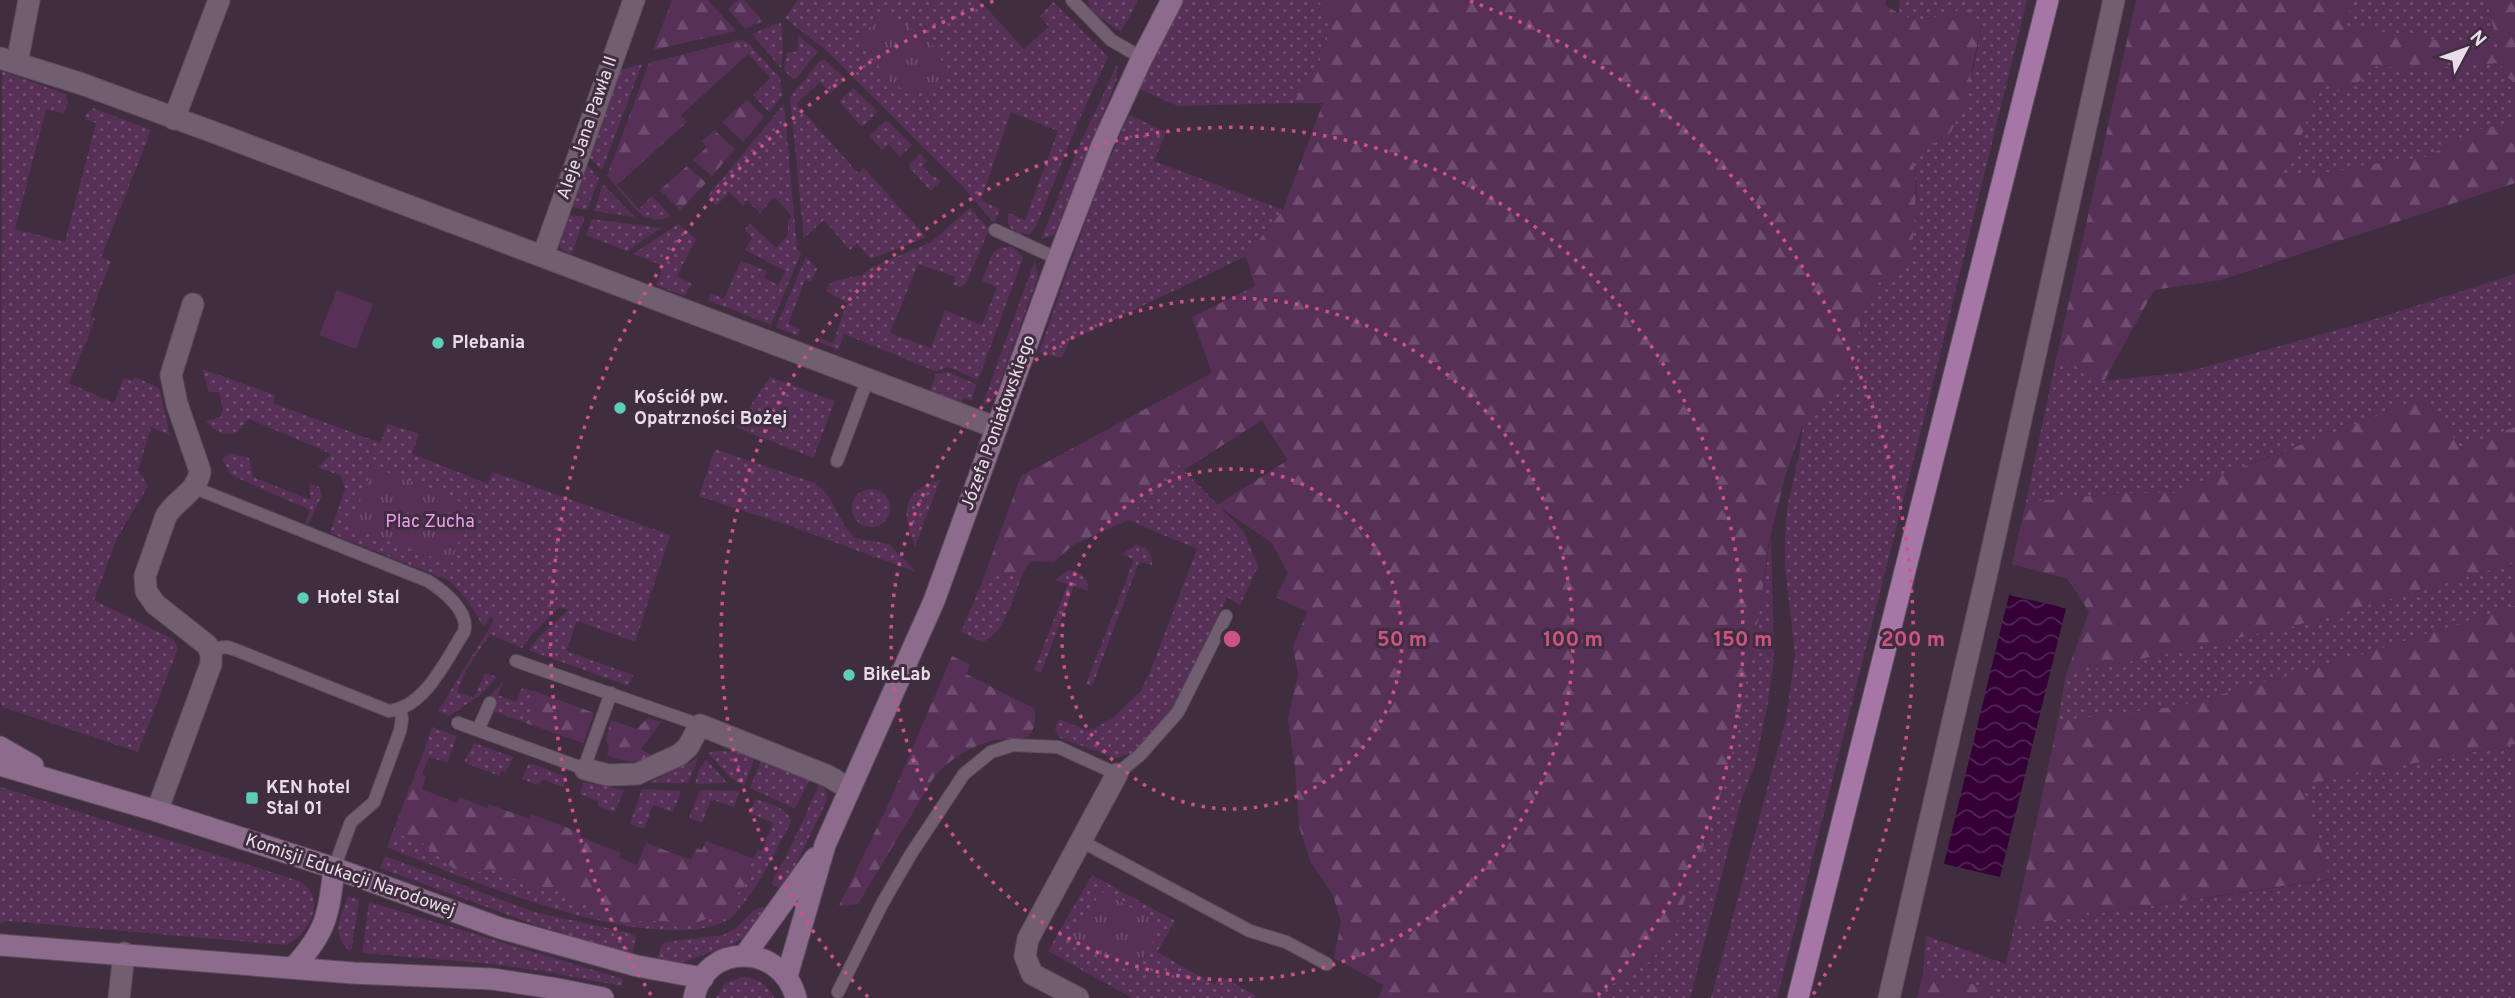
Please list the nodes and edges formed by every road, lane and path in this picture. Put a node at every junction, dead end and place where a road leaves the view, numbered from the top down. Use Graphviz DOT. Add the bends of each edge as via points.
graph roads {
  1 [pos="29,0"];
  2 [pos="219,0"];
  3 [pos="634,0"];
  4 [pos="1072,0"];
  5 [pos="1172,0"];
  6 [pos="2048,0"];
  7 [pos="2114,0"];
  8 [pos="1142,58"];
  9 [pos="8,60"];
  10 [pos="174,119"];
  11 [pos="995,230"];
  12 [pos="543,256"];
  13 [pos="1058,259"];
  14 [pos="193,304"];
  15 [pos="868,378"];
  16 [pos="997,428"];
  17 [pos="837,461"];
  18 [pos="195,488"];
  19 [pos="1226,617"];
  20 [pos="209,649"];
  21 [pos="516,661"];
  22 [pos="611,693"];
  23 [pos="490,703"];
  24 [pos="400,709"];
  25 [pos="458,723"];
  26 [pos="700,725"];
  27 [pos="478,730"];
  28 [pos="0,747"];
  29 [pos="0,765"];
  30 [pos="585,769"];
  31 [pos="1117,774"];
  32 [pos="62,782"];
  33 [pos="850,789"];
  34 [pos="157,811"];
  35 [pos="1081,841"];
  36 [pos="825,845"];
  37 [pos="334,868"];
  38 [pos="0,945"];
  39 [pos="124,953"];
  40 [pos="745,955"];
  41 [pos="1327,964"];
  42 [pos="294,967"];
  43 [pos="787,975"];
  44 [pos="702,978"];
  45 [pos="838,992"];
  46 [pos="119,998"];
  47 [pos="603,998"];
  48 [pos="694,998"];
  49 [pos="796,998"];
  50 [pos="1078,998"];
  51 [pos="1798,998"];
  52 [pos="1889,998"];
  1 -- 9 [label="street"];
  2 -- 10 [label="street"];
  3 -- 12 [label="street, Aleje Jana Pawła II"];
  4 -- 8 [label="lane" via="1111,40"];
  5 -- 8 [label="street, Józefa Poniatowskiego"];
  6 -- 51 [label="main road"];
  7 -- 52 [label="street"];
  8 -- 13 [label="street, Józefa Poniatowskiego"];
  9 -- 10 [label="street"];
  10 -- 12 [label="street"];
  11 -- 13 [label="lane"];
  12 -- 15 [label="street"];
  13 -- 16 [label="street, Józefa Poniatowskiego"];
  14 -- 18 [label="street" via="171,375 200,471"];
  15 -- 16 [label="street"];
  15 -- 17 [label="lane"];
  16 -- 33 [label="street, Józefa Poniatowskiego" via="934,601"];
  18 -- 20 [label="street" via="166,516 145,582 149,598"];
  18 -- 24 [label="lane" via="428,582 449,598 465,620 464,632 425,691"];
  19 -- 31 [label="lane" via="1178,712"];
  20 -- 24 [label="lane" via="227,647 379,708"];
  20 -- 34 [label="street" via="211,664"];
  21 -- 22 [label="lane"];
  22 -- 26 [label="lane"];
  22 -- 30 [label="lane"];
  23 -- 27 [label="lane"];
  24 -- 37 [label="lane" via="400,731 374,802 352,821"];
  25 -- 27 [label="lane"];
  26 -- 30 [label="street" via="679,755 638,774 608,775"];
  26 -- 33 [label="street"];
  27 -- 30 [label="lane"];
  28 -- 32 [label="street"];
  29 -- 32 [label="street, Komisji Edukacji Narodowej"];
  31 -- 35 [label="street"];
  31 -- 45 [label="lane" via="1058,747 1013,745 991,752 964,774 911,854"];
  32 -- 34 [label="street, Komisji Edukacji Narodowej"];
  33 -- 36 [label="street, Józefa Poniatowskiego"];
  34 -- 37 [label="street, Komisji Edukacji Narodowej"];
  35 -- 41 [label="lane" via="1250,931 1286,942"];
  35 -- 50 [label="street" via="1028,939 1026,956 1032,974"];
  36 -- 40 [label="street, Józefa Poniatowskiego"];
  36 -- 43 [label="street, Józefa Poniatowskiego"];
  37 -- 42 [label="street" via="325,923 314,945"];
  37 -- 44 [label="street, Komisji Edukacji Narodowej" via="500,928 637,966"];
  38 -- 39 [label="street"];
  39 -- 42 [label="street"];
  39 -- 46 [label="street"];
  40 -- 43 [label="street" via="762,958"];
  40 -- 44 [label="street" via="727,959"];
  42 -- 47 [label="street" via="492,979"];
  43 -- 49 [label="street"];
  44 -- 48 [label="street"];
}
